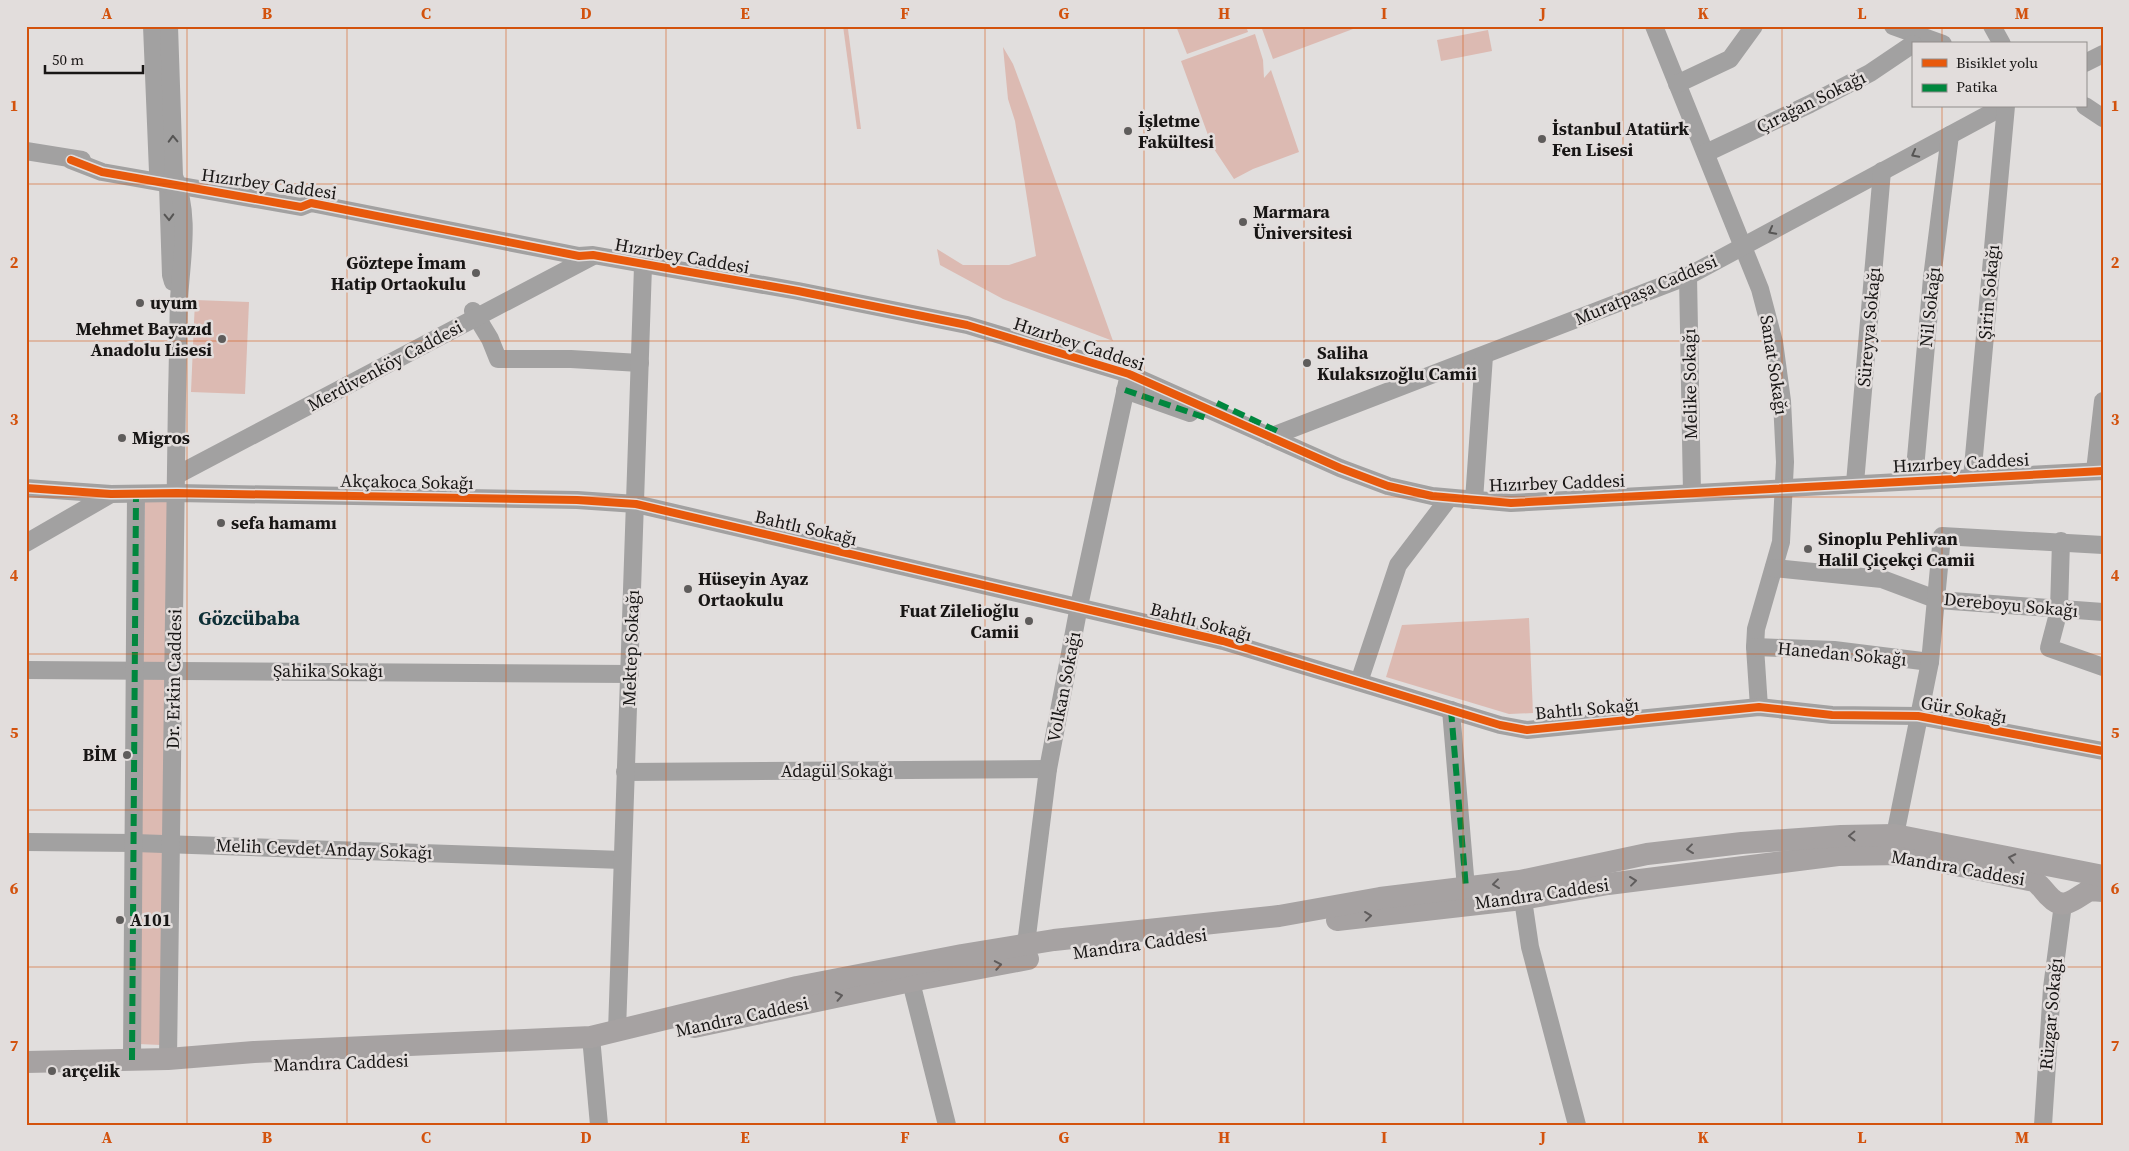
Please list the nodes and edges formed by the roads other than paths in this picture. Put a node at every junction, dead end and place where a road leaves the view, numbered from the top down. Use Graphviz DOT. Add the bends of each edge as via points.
graph roads {
  1 [pos="152,26"];
  2 [pos="169,26"];
  3 [pos="1654,26"];
  4 [pos="1754,26"];
  5 [pos="1893,26"];
  6 [pos="1992,26"];
  7 [pos="1916,41"];
  8 [pos="2001,42"];
  9 [pos="1912,44"];
  10 [pos="2103,54"];
  11 [pos="2086,62"];
  12 [pos="1677,84"];
  13 [pos="2086,107"];
  14 [pos="2001,108"];
  15 [pos="2005,108"];
  16 [pos="2103,118"];
  17 [pos="1950,135"];
  18 [pos="26,151"];
  19 [pos="1706,153"];
  20 [pos="72,160"];
  21 [pos="1882,171"];
  22 [pos="170,180"];
  23 [pos="1743,246"];
  24 [pos="586,256"];
  25 [pos="643,266"];
  26 [pos="1688,276"];
  27 [pos="475,314"];
  28 [pos="1484,356"];
  29 [pos="640,363"];
  30 [pos="1127,382"];
  31 [pos="2103,401"];
  32 [pos="1217,404"];
  33 [pos="1209,419"];
  34 [pos="1276,435"];
  35 [pos="177,469"];
  36 [pos="2099,471"];
  37 [pos="1972,478"];
  38 [pos="1914,480"];
  39 [pos="1855,483"];
  40 [pos="1784,487"];
  41 [pos="26,488"];
  42 [pos="1692,492"];
  43 [pos="177,493"];
  44 [pos="111,494"];
  45 [pos="136,494"];
  46 [pos="1449,498"];
  47 [pos="1474,500"];
  48 [pos="636,504"];
  49 [pos="2061,541"];
  50 [pos="26,543"];
  51 [pos="2103,545"];
  52 [pos="1774,568"];
  53 [pos="1938,600"];
  54 [pos="1079,606"];
  55 [pos="2059,610"];
  56 [pos="2103,611"];
  57 [pos="1755,647"];
  58 [pos="1930,662"];
  59 [pos="2103,667"];
  60 [pos="136,669"];
  61 [pos="26,670"];
  62 [pos="175,670"];
  63 [pos="630,674"];
  64 [pos="1359,682"];
  65 [pos="1759,707"];
  66 [pos="1452,710"];
  67 [pos="1918,716"];
  68 [pos="2103,751"];
  69 [pos="1048,769"];
  70 [pos="625,772"];
  71 [pos="1895,835"];
  72 [pos="26,842"];
  73 [pos="135,843"];
  74 [pos="172,844"];
  75 [pos="622,860"];
  76 [pos="2065,868"];
  77 [pos="2103,876"];
  78 [pos="1466,888"];
  79 [pos="1521,890"];
  80 [pos="2103,891"];
  81 [pos="2062,898"];
  82 [pos="1026,944"];
  83 [pos="909,973"];
  84 [pos="617,1031"];
  85 [pos="592,1043"];
  86 [pos="168,1059"];
  87 [pos="132,1060"];
  88 [pos="26,1062"];
  89 [pos="599,1125"];
  90 [pos="946,1125"];
  91 [pos="1576,1125"];
  92 [pos="2044,1125"];
  1 -- 22 [label="street, Dr. Erkin Caddesi"];
  22 -- 2 [label="street, Dr. Erkin Caddesi, one-way"];
  3 -- 12 [label="street, Sanat Sokağı"];
  4 -- 12 [label="street" via="1730,59"];
  5 -- 7 [label="street"];
  6 -- 8 [label="street"];
  9 -- 19 [label="street, Çırağan Sokağı" via="1870,73"];
  10 -- 11 [label="street"];
  12 -- 19 [label="street, Sanat Sokağı"];
  13 -- 16 [label="street"];
  14 -- 17 [label="street, Muratpaşa Caddesi"];
  15 -- 37 [label="street, Şirin Sokağı"];
  17 -- 21 [label="street, Muratpaşa Caddesi, one-way"];
  17 -- 38 [label="street, Nil Sokağı" via="1932,278"];
  18 -- 20 [label="street, Hızırbey Caddesi"];
  19 -- 23 [label="street, Sanat Sokağı"];
  20 -- 22 [label="street, Hızırbey Caddesi" via="105,162"];
  20 -- 22 [label="street, Hızırbey Caddesi" via="102,172"];
  21 -- 23 [label="street, Muratpaşa Caddesi, one-way"];
  21 -- 39 [label="street, Süreyya Sokağı"];
  22 -- 24 [label="street, Hızırbey Caddesi"];
  22 -- 35 [label="street, Dr. Erkin Caddesi" via="183,210"];
  23 -- 26 [label="street, Muratpaşa Caddesi"];
  23 -- 40 [label="street, Sanat Sokağı" via="1760,289 1774,342 1782,401"];
  24 -- 25 [label="street, Hızırbey Caddesi"];
  24 -- 27 [label="street"];
  25 -- 29 [label="street, Mektep Sokağı"];
  25 -- 30 [label="street, Hızırbey Caddesi" via="798,291 967,325"];
  26 -- 28 [label="street, Muratpaşa Caddesi"];
  26 -- 42 [label="street, Melike Sokağı"];
  27 -- 29 [label="street" via="498,359"];
  27 -- 35 [label="street"];
  28 -- 34 [label="street, Muratpaşa Caddesi"];
  28 -- 47 [label="street"];
  29 -- 48 [label="street, Mektep Sokağı"];
  30 -- 33 [label="street, Hızırbey Caddesi"];
  30 -- 34 [label="street, Hızırbey Caddesi"];
  30 -- 54 [label="street, Volkan Sokağı"];
  31 -- 36 [label="street"];
  32 -- 34 [label="street, Hızırbey Caddesi"];
  34 -- 46 [label="street, Hızırbey Caddesi" via="1388,486"];
  35 -- 43 [label="street, Dr. Erkin Caddesi"];
  36 -- 37 [label="street, Hızırbey Caddesi"];
  37 -- 38 [label="street, Hızırbey Caddesi"];
  38 -- 39 [label="street, Hızırbey Caddesi"];
  39 -- 40 [label="street, Hızırbey Caddesi"];
  40 -- 42 [label="street, Hızırbey Caddesi"];
  40 -- 52 [label="street" via="1781,542"];
  41 -- 44 [label="street"];
  42 -- 47 [label="street, Hızırbey Caddesi" via="1511,503"];
  43 -- 45 [label="street"];
  43 -- 48 [label="street, Akçakoca Sokağı" via="577,500"];
  43 -- 62 [label="street, Dr. Erkin Caddesi"];
  44 -- 45 [label="street"];
  44 -- 50 [label="street"];
  45 -- 60 [label="street"];
  46 -- 47 [label="street, Hızırbey Caddesi"];
  46 -- 64 [label="street" via="1398,565"];
  48 -- 54 [label="street, Bahtlı Sokağı"];
  48 -- 63 [label="street, Mektep Sokağı"];
  49 -- 51 [label="street"];
  49 -- 53 [label="street" via="1942,536"];
  49 -- 55 [label="street"];
  52 -- 53 [label="street, Dereboyu Sokağı" via="1882,579"];
  52 -- 57 [label="street" via="1756,629"];
  53 -- 55 [label="street, Dereboyu Sokağı"];
  53 -- 58 [label="street"];
  54 -- 64 [label="street, Bahtlı Sokağı" via="1223,641"];
  54 -- 69 [label="street, Volkan Sokağı"];
  55 -- 56 [label="street, Dereboyu Sokağı"];
  55 -- 59 [label="street" via="2049,648"];
  57 -- 58 [label="street, Hanedan Sokağı" via="1834,650"];
  57 -- 65 [label="street"];
  58 -- 67 [label="street"];
  60 -- 61 [label="street, Şahika Sokağı"];
  60 -- 62 [label="street, Şahika Sokağı"];
  60 -- 73 [label="street"];
  62 -- 63 [label="street, Şahika Sokağı"];
  62 -- 74 [label="street, Dr. Erkin Caddesi"];
  63 -- 70 [label="street, Mektep Sokağı"];
  64 -- 66 [label="street, Bahtlı Sokağı"];
  65 -- 66 [label="street, Bahtlı Sokağı" via="1527,730"];
  65 -- 67 [label="street, Gür Sokağı" via="1832,715"];
  66 -- 78 [label="street"];
  67 -- 68 [label="street, Gür Sokağı"];
  67 -- 71 [label="street"];
  69 -- 70 [label="street, Adagül Sokağı"];
  69 -- 82 [label="street, Volkan Sokağı"];
  70 -- 75 [label="street, Mektep Sokağı"];
  76 -- 71 [label="main road, Mandıra Caddesi, one-way"];
  71 -- 79 [label="main road, Mandıra Caddesi, one-way" via="1742,843 1647,854"];
  72 -- 73 [label="street, Melih Cevdet Anday Sokağı"];
  73 -- 74 [label="street, Melih Cevdet Anday Sokağı"];
  73 -- 87 [label="street"];
  74 -- 75 [label="street, Melih Cevdet Anday Sokağı"];
  74 -- 86 [label="street, Dr. Erkin Caddesi"];
  75 -- 84 [label="street, Mektep Sokağı"];
  76 -- 77 [label="main road, Mandıra Caddesi"];
  76 -- 81 [label="main road" via="2047,877"];
  76 -- 81 [label="main road" via="2081,881"];
  79 -- 78 [label="main road, Mandıra Caddesi, one-way"];
  78 -- 82 [label="main road, Mandıra Caddesi" via="1380,898 1279,916"];
  79 -- 81 [label="main road, Mandıra Caddesi, one-way" via="1608,884 1829,856 1903,854 2034,881"];
  83 -- 79 [label="main road, Mandıra Caddesi, one-way"];
  79 -- 91 [label="street" via="1530,947"];
  80 -- 81 [label="main road" via="2090,890"];
  81 -- 92 [label="street, Rüzgar Sokağı" via="2052,988"];
  82 -- 83 [label="main road, Mandıra Caddesi"];
  83 -- 84 [label="main road, Mandıra Caddesi" via="797,987"];
  85 -- 83 [label="main road, Mandıra Caddesi, one-way"];
  83 -- 90 [label="street"];
  84 -- 85 [label="main road, Mandıra Caddesi"];
  85 -- 86 [label="main road, Mandıra Caddesi" via="450,1058 198,1069"];
  85 -- 89 [label="street"];
  86 -- 87 [label="main road, Mandıra Caddesi"];
  87 -- 88 [label="main road, Mandıra Caddesi"];
}
